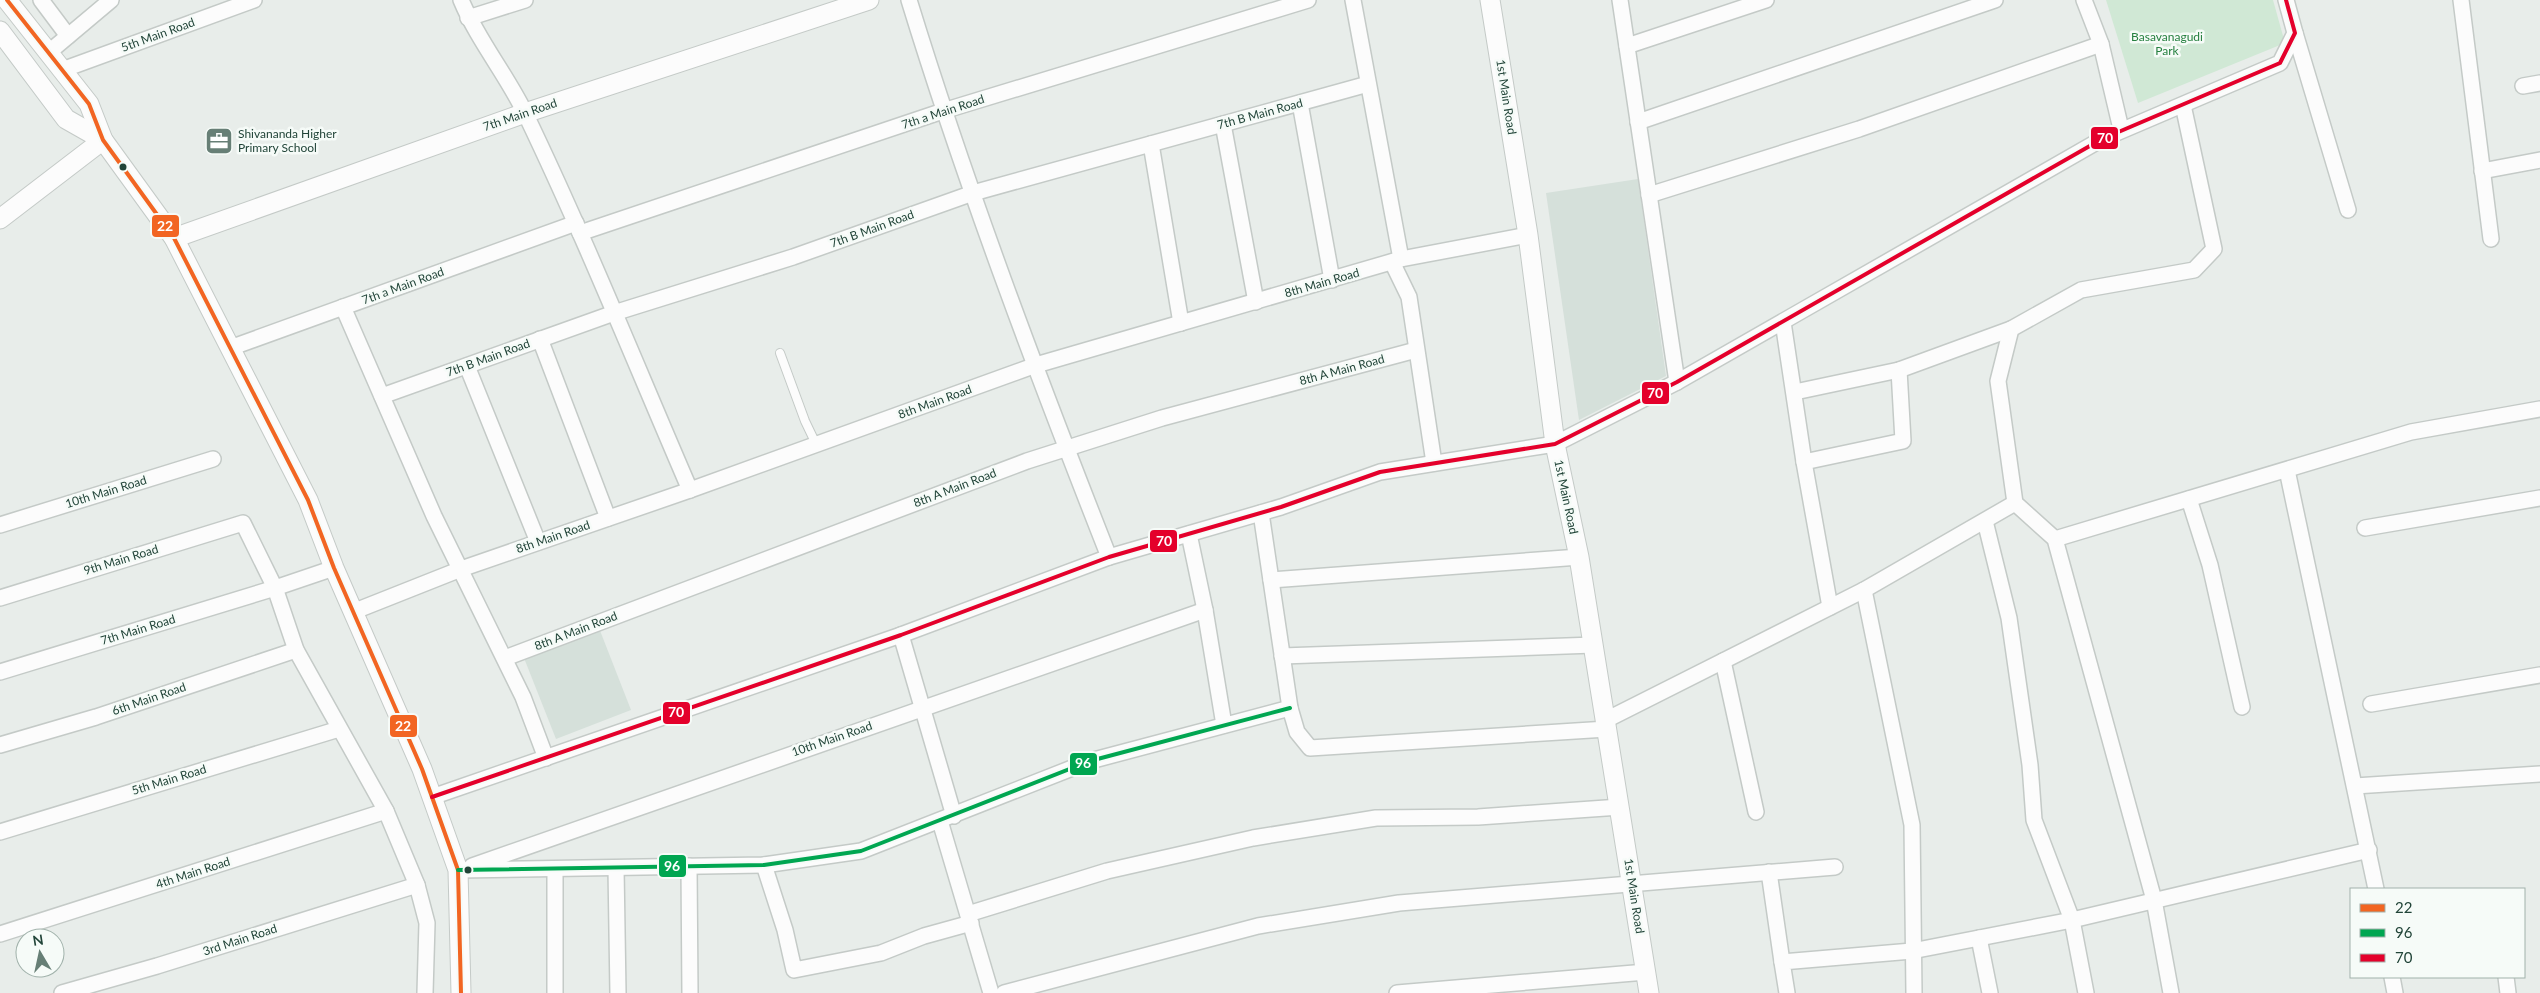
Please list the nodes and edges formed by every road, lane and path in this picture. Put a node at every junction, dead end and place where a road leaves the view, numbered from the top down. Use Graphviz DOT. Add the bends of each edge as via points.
graph roads {
  1 [pos="7,0"];
  2 [pos="41,0"];
  3 [pos="111,0"];
  4 [pos="254,0"];
  5 [pos="461,0"];
  6 [pos="525,0"];
  7 [pos="869,0"];
  8 [pos="909,0"];
  9 [pos="1308,0"];
  10 [pos="1354,0"];
  11 [pos="1620,0"];
  12 [pos="1766,0"];
  13 [pos="1996,0"];
  14 [pos="2084,0"];
  15 [pos="2286,0"];
  16 [pos="2461,0"];
  17 [pos="1493,1"];
  18 [pos="468,18"];
  19 [pos="0,31"];
  20 [pos="2295,33"];
  21 [pos="68,36"];
  22 [pos="2100,44"];
  23 [pos="1627,46"];
  24 [pos="48,53"];
  25 [pos="62,70"];
  26 [pos="2540,83"];
  27 [pos="1368,84"];
  28 [pos="2523,86"];
  29 [pos="1300,102"];
  30 [pos="2183,104"];
  31 [pos="943,111"];
  32 [pos="525,113"];
  33 [pos="1638,122"];
  34 [pos="1223,124"];
  35 [pos="2121,129"];
  36 [pos="103,140"];
  37 [pos="1151,144"];
  38 [pos="2540,160"];
  39 [pos="2482,171"];
  40 [pos="973,193"];
  41 [pos="1649,195"];
  42 [pos="2348,210"];
  43 [pos="0,220"];
  44 [pos="578,228"];
  45 [pos="1528,234"];
  46 [pos="174,238"];
  47 [pos="2491,239"];
  48 [pos="1397,261"];
  49 [pos="1332,280"];
  50 [pos="1256,302"];
  51 [pos="343,307"];
  52 [pos="614,313"];
  53 [pos="1783,322"];
  54 [pos="1181,323"];
  55 [pos="2012,329"];
  56 [pos="540,339"];
  57 [pos="230,348"];
  58 [pos="1416,350"];
  59 [pos="780,353"];
  60 [pos="1036,365"];
  61 [pos="467,366"];
  62 [pos="1899,370"];
  63 [pos="1677,382"];
  64 [pos="1795,392"];
  65 [pos="382,396"];
  66 [pos="2540,409"];
  67 [pos="816,444"];
  68 [pos="1555,444"];
  69 [pos="1067,448"];
  70 [pos="213,459"];
  71 [pos="1804,462"];
  72 [pos="1434,463"];
  73 [pos="2287,470"];
  74 [pos="690,490"];
  75 [pos="2540,498"];
  76 [pos="2189,499"];
  77 [pos="2014,503"];
  78 [pos="1261,513"];
  79 [pos="608,518"];
  80 [pos="1985,520"];
  81 [pos="0,525"];
  82 [pos="2365,528"];
  83 [pos="1189,534"];
  84 [pos="2055,539"];
  85 [pos="538,542"];
  86 [pos="1109,557"];
  87 [pos="1579,557"];
  88 [pos="334,568"];
  89 [pos="461,568"];
  90 [pos="1271,580"];
  91 [pos="275,588"];
  92 [pos="1864,590"];
  93 [pos="0,598"];
  94 [pos="1830,607"];
  95 [pos="1206,610"];
  96 [pos="355,611"];
  97 [pos="901,635"];
  98 [pos="1594,645"];
  99 [pos="296,650"];
  100 [pos="1282,656"];
  101 [pos="505,658"];
  102 [pos="1723,661"];
  103 [pos="0,672"];
  104 [pos="2540,675"];
  105 [pos="2371,704"];
  106 [pos="922,707"];
  107 [pos="2242,707"];
  108 [pos="1290,708"];
  109 [pos="1224,725"];
  110 [pos="1606,725"];
  111 [pos="338,728"];
  112 [pos="0,745"];
  113 [pos="546,758"];
  114 [pos="2540,774"];
  115 [pos="2355,786"];
  116 [pos="432,797"];
  117 [pos="1620,808"];
  118 [pos="386,811"];
  119 [pos="1756,812"];
  120 [pos="954,816"];
  121 [pos="940,821"];
  122 [pos="0,832"];
  123 [pos="2369,850"];
  124 [pos="764,864"];
  125 [pos="689,866"];
  126 [pos="1835,866"];
  127 [pos="616,868"];
  128 [pos="555,869"];
  129 [pos="458,870"];
  130 [pos="1769,872"];
  131 [pos="1632,884"];
  132 [pos="417,886"];
  133 [pos="2376,888"];
  134 [pos="2154,900"];
  135 [pos="969,919"];
  136 [pos="2072,920"];
  137 [pos="0,934"];
  138 [pos="1979,938"];
  139 [pos="1912,950"];
  140 [pos="1782,962"];
  141 [pos="1646,972"];
  142 [pos="2392,978"];
  143 [pos="2506,978"];
  144 [pos="62,993"];
  145 [pos="425,993"];
  146 [pos="461,993"];
  147 [pos="555,993"];
  148 [pos="618,993"];
  149 [pos="690,993"];
  150 [pos="991,993"];
  151 [pos="1004,993"];
  152 [pos="1397,993"];
  153 [pos="1649,993"];
  154 [pos="1787,993"];
  155 [pos="1914,993"];
  156 [pos="1990,993"];
  157 [pos="2086,993"];
  158 [pos="2171,993"];
  159 [pos="2395,993"];
  160 [pos="2508,993"];
  1 -- 24 [label="street"];
  2 -- 21 [label="street"];
  3 -- 21 [label="street"];
  4 -- 25 [label="street, 5th Main Road"];
  5 -- 18 [label="street"];
  6 -- 18 [label="street"];
  7 -- 32 [label="street, 7th Main Road"];
  8 -- 31 [label="street"];
  9 -- 31 [label="street, 7th a Main Road"];
  10 -- 27 [label="street"];
  11 -- 23 [label="street"];
  12 -- 23 [label="street"];
  13 -- 33 [label="street"];
  14 -- 22 [label="street"];
  15 -- 20 [label="street"];
  16 -- 39 [label="street"];
  17 -- 45 [label="street, 1st Main Road"];
  18 -- 32 [label="street"];
  19 -- 36 [label="street" via="66,119"];
  20 -- 30 [label="street" via="2280,63"];
  20 -- 42 [label="street"];
  21 -- 24 [label="street"];
  22 -- 35 [label="street"];
  22 -- 41 [label="street" via="1859,129"];
  23 -- 33 [label="street"];
  24 -- 25 [label="street"];
  25 -- 36 [label="street" via="88,104"];
  26 -- 28 [label="street"];
  27 -- 29 [label="street, 7th B Main Road"];
  27 -- 48 [label="street"];
  29 -- 34 [label="street, 7th B Main Road"];
  29 -- 49 [label="street"];
  30 -- 35 [label="street"];
  30 -- 55 [label="street" via="2214,249 2194,270 2082,290"];
  31 -- 40 [label="street"];
  31 -- 44 [label="street, 7th a Main Road"];
  32 -- 44 [label="street"];
  32 -- 46 [label="street, 7th Main Road"];
  33 -- 41 [label="street"];
  34 -- 37 [label="street, 7th B Main Road"];
  34 -- 50 [label="street"];
  35 -- 53 [label="street"];
  36 -- 43 [label="street"];
  36 -- 46 [label="street"];
  37 -- 40 [label="street, 7th B Main Road"];
  37 -- 54 [label="street"];
  38 -- 39 [label="street"];
  39 -- 47 [label="street"];
  40 -- 52 [label="street, 7th B Main Road" via="793,258"];
  40 -- 60 [label="street"];
  41 -- 63 [label="street"];
  44 -- 51 [label="street, 7th a Main Road"];
  44 -- 52 [label="street"];
  45 -- 48 [label="street, 8th Main Road"];
  45 -- 68 [label="street, 1st Main Road"];
  46 -- 57 [label="street"];
  48 -- 49 [label="street, 8th Main Road"];
  48 -- 58 [label="street" via="1408,297"];
  49 -- 50 [label="street, 8th Main Road"];
  50 -- 54 [label="street, 8th Main Road"];
  51 -- 57 [label="street, 7th a Main Road"];
  51 -- 65 [label="street"];
  52 -- 56 [label="street, 7th B Main Road"];
  52 -- 74 [label="street"];
  53 -- 63 [label="street"];
  53 -- 64 [label="street"];
  54 -- 60 [label="street, 8th Main Road"];
  55 -- 62 [label="street"];
  55 -- 77 [label="street" via="1998,381"];
  56 -- 61 [label="street, 7th B Main Road"];
  56 -- 79 [label="street"];
  57 -- 88 [label="street" via="308,500"];
  58 -- 69 [label="street, 8th A Main Road" via="1162,418"];
  58 -- 72 [label="street"];
  59 -- 67 [label="lane"];
  60 -- 67 [label="street, 8th Main Road"];
  60 -- 69 [label="street"];
  61 -- 65 [label="street, 7th B Main Road"];
  61 -- 85 [label="street"];
  62 -- 64 [label="street"];
  62 -- 71 [label="street" via="1903,441"];
  63 -- 68 [label="street"];
  64 -- 71 [label="street"];
  65 -- 89 [label="street" via="434,516"];
  66 -- 73 [label="street" via="2411,432"];
  67 -- 74 [label="street, 8th Main Road"];
  68 -- 72 [label="street"];
  68 -- 87 [label="street, 1st Main Road"];
  69 -- 86 [label="street"];
  69 -- 101 [label="street, 8th A Main Road"];
  70 -- 81 [label="street, 10th Main Road"];
  71 -- 94 [label="street"];
  72 -- 78 [label="street" via="1380,472"];
  73 -- 76 [label="street"];
  73 -- 115 [label="street"];
  74 -- 79 [label="street, 8th Main Road"];
  75 -- 82 [label="street"];
  76 -- 84 [label="street"];
  76 -- 107 [label="street" via="2210,565"];
  77 -- 80 [label="street"];
  77 -- 84 [label="street"];
  78 -- 83 [label="street"];
  78 -- 90 [label="street"];
  79 -- 85 [label="street, 8th Main Road"];
  80 -- 92 [label="street"];
  80 -- 136 [label="street" via="2009,618 2030,765 2034,820"];
  83 -- 86 [label="street"];
  83 -- 95 [label="street"];
  84 -- 134 [label="street"];
  85 -- 89 [label="street, 8th Main Road"];
  86 -- 97 [label="street"];
  87 -- 90 [label="street"];
  87 -- 98 [label="street, 1st Main Road"];
  88 -- 91 [label="street, 7th Main Road"];
  88 -- 96 [label="street"];
  89 -- 96 [label="street, 8th Main Road"];
  89 -- 101 [label="street"];
  90 -- 100 [label="street"];
  91 -- 93 [label="street, 9th Main Road" via="243,523"];
  91 -- 99 [label="street"];
  91 -- 103 [label="street, 7th Main Road"];
  92 -- 94 [label="street"];
  92 -- 139 [label="street" via="1912,825"];
  94 -- 102 [label="street"];
  95 -- 106 [label="street, 10th Main Road"];
  95 -- 109 [label="street"];
  96 -- 116 [label="street"];
  97 -- 106 [label="street"];
  97 -- 113 [label="street"];
  98 -- 100 [label="street"];
  98 -- 110 [label="street, 1st Main Road"];
  99 -- 111 [label="street"];
  99 -- 112 [label="street, 6th Main Road" via="96,717"];
  100 -- 108 [label="street"];
  101 -- 113 [label="street"];
  102 -- 110 [label="street"];
  102 -- 119 [label="street"];
  104 -- 105 [label="street"];
  106 -- 120 [label="street"];
  106 -- 129 [label="street, 10th Main Road"];
  108 -- 109 [label="street"];
  108 -- 110 [label="street" via="1297,732 1310,748"];
  109 -- 120 [label="street" via="1090,761"];
  110 -- 117 [label="street, 1st Main Road"];
  111 -- 118 [label="street"];
  111 -- 122 [label="street, 5th Main Road"];
  113 -- 116 [label="street"];
  114 -- 115 [label="street"];
  115 -- 123 [label="street"];
  116 -- 129 [label="street"];
  117 -- 131 [label="street, 1st Main Road"];
  117 -- 135 [label="street" via="1478,817 1376,818 1253,838 1107,872"];
  118 -- 132 [label="street"];
  118 -- 137 [label="street, 4th Main Road"];
  120 -- 121 [label="street"];
  121 -- 124 [label="street" via="861,851"];
  121 -- 135 [label="street"];
  123 -- 133 [label="street"];
  123 -- 134 [label="street"];
  124 -- 125 [label="street"];
  124 -- 135 [label="street" via="794,970 881,953"];
  125 -- 127 [label="street"];
  125 -- 149 [label="street"];
  126 -- 130 [label="street"];
  127 -- 128 [label="street"];
  127 -- 148 [label="street"];
  128 -- 129 [label="street"];
  128 -- 147 [label="street"];
  129 -- 146 [label="street"];
  130 -- 131 [label="street"];
  130 -- 140 [label="street"];
  131 -- 141 [label="street, 1st Main Road"];
  131 -- 151 [label="street" via="1399,903 1258,926"];
  132 -- 144 [label="street, 3rd Main Road"];
  132 -- 145 [label="street" via="427,923"];
  134 -- 136 [label="street"];
  134 -- 158 [label="street"];
  135 -- 150 [label="street"];
  136 -- 138 [label="street"];
  136 -- 157 [label="street"];
  138 -- 139 [label="street"];
  138 -- 156 [label="street"];
  139 -- 140 [label="street"];
  139 -- 155 [label="street"];
  140 -- 154 [label="street"];
  141 -- 152 [label="street"];
  141 -- 153 [label="street, 1st Main Road"];
  142 -- 159 [label="street"];
  143 -- 160 [label="street"];
}
